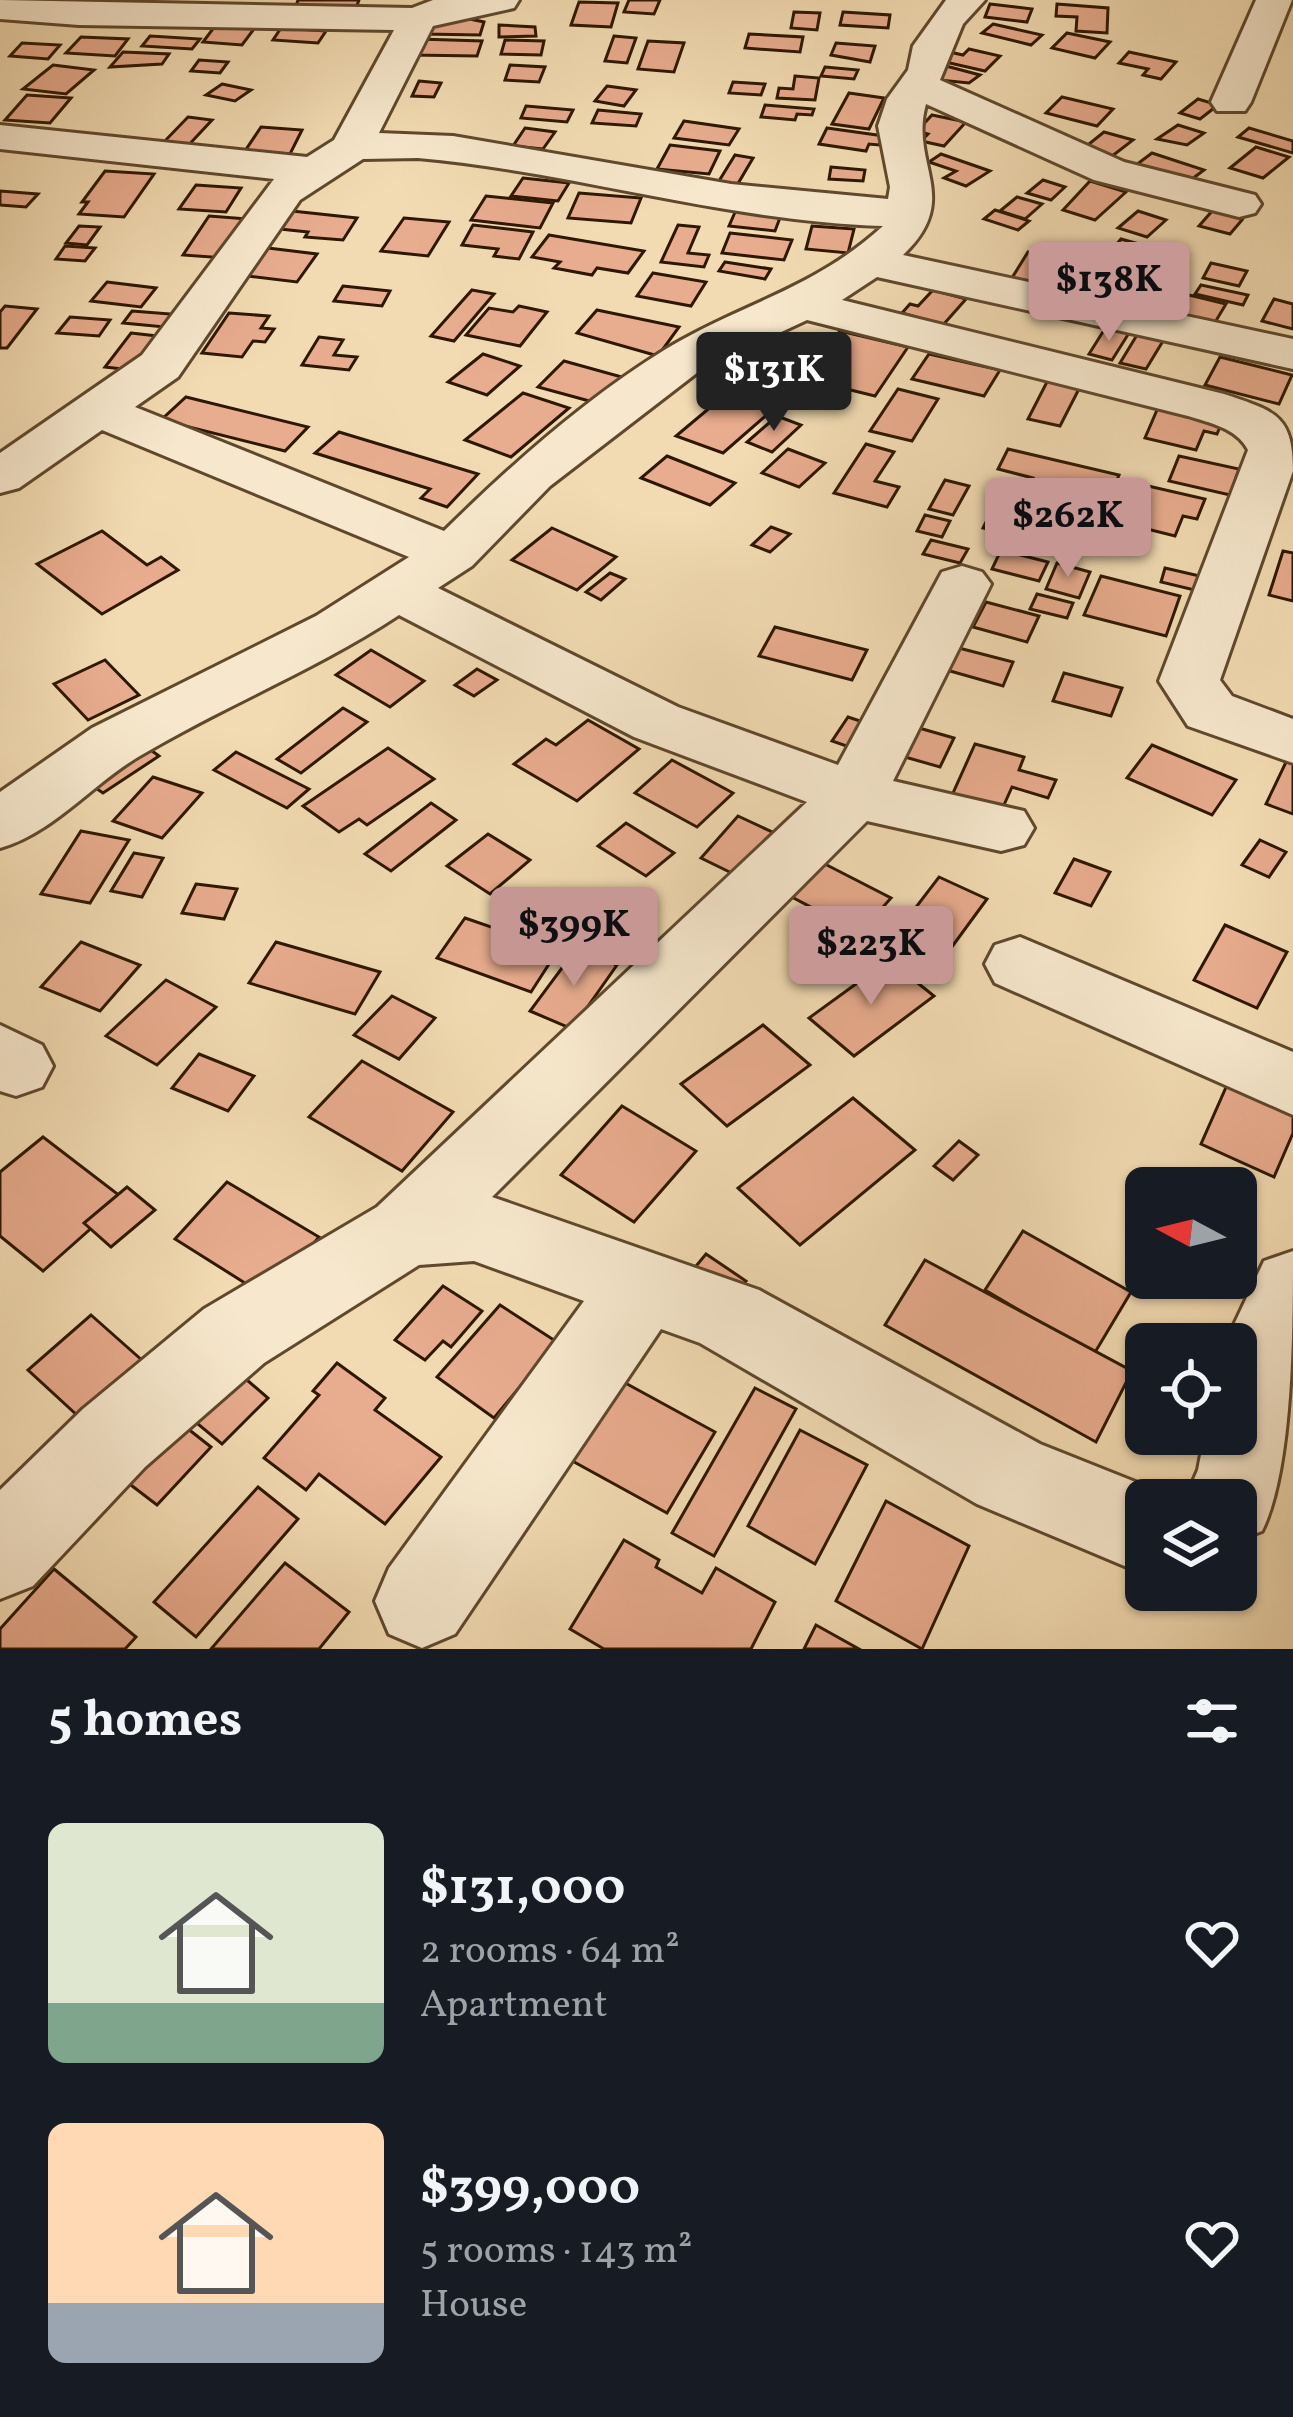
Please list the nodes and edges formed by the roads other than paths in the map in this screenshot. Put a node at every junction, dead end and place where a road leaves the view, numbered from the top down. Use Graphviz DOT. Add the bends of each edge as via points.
graph roads {
  1 [pos="501,0"];
  2 [pos="967,0"];
  3 [pos="1274,0"];
  4 [pos="0,8"];
  5 [pos="418,19"];
  6 [pos="917,85"];
  7 [pos="1231,102"];
  8 [pos="0,136"];
  9 [pos="331,159"];
  10 [pos="1239,204"];
  11 [pos="909,213"];
  12 [pos="872,260"];
  13 [pos="802,304"];
  14 [pos="1293,354"];
  15 [pos="100,411"];
  16 [pos="1272,425"];
  17 [pos="0,477"];
  18 [pos="452,554"];
  19 [pos="962,584"];
  20 [pos="396,590"];
  21 [pos="1293,742"];
  22 [pos="854,795"];
  23 [pos="0,825"];
  24 [pos="1001,828"];
  25 [pos="1020,964"];
  26 [pos="1293,1085"];
  27 [pos="405,1232"];
  28 [pos="643,1286"];
  29 [pos="1293,1287"];
  30 [pos="1241,1479"];
  31 [pos="1125,1522"];
  32 [pos="0,1554"];
  33 [pos="422,1601"];
  1 -- 5 [label="street"];
  2 -- 6 [label="street" via="948,17"];
  3 -- 7 [label="street"];
  4 -- 5 [label="street"];
  5 -- 9 [label="street"];
  6 -- 10 [label="street" via="1109,171"];
  6 -- 11 [label="street" via="899,126"];
  8 -- 9 [label="street" via="272,170"];
  9 -- 11 [label="street" via="379,144 829,212"];
  9 -- 15 [label="street" via="285,191 160,365"];
  11 -- 12 [label="street" via="907,228"];
  12 -- 13 [label="street"];
  12 -- 14 [label="street"];
  13 -- 16 [label="street"];
  13 -- 18 [label="street" via="686,358 531,475"];
  15 -- 17 [label="street"];
  15 -- 18 [label="street"];
  16 -- 21 [label="street" via="1274,450 1189,681 1210,711"];
  18 -- 20 [label="street"];
  19 -- 22 [label="street"];
  20 -- 22 [label="street" via="656,722"];
  20 -- 23 [label="street" via="114,743"];
  22 -- 24 [label="street"];
  22 -- 27 [label="street"];
  25 -- 26 [label="street"];
  27 -- 28 [label="street" via="476,1226"];
  27 -- 32 [label="street" via="234,1336 114,1438"];
  28 -- 31 [label="street" via="729,1316 1009,1474"];
  28 -- 33 [label="street"];
  29 -- 30 [label="street" via="1262,1355"];
}
